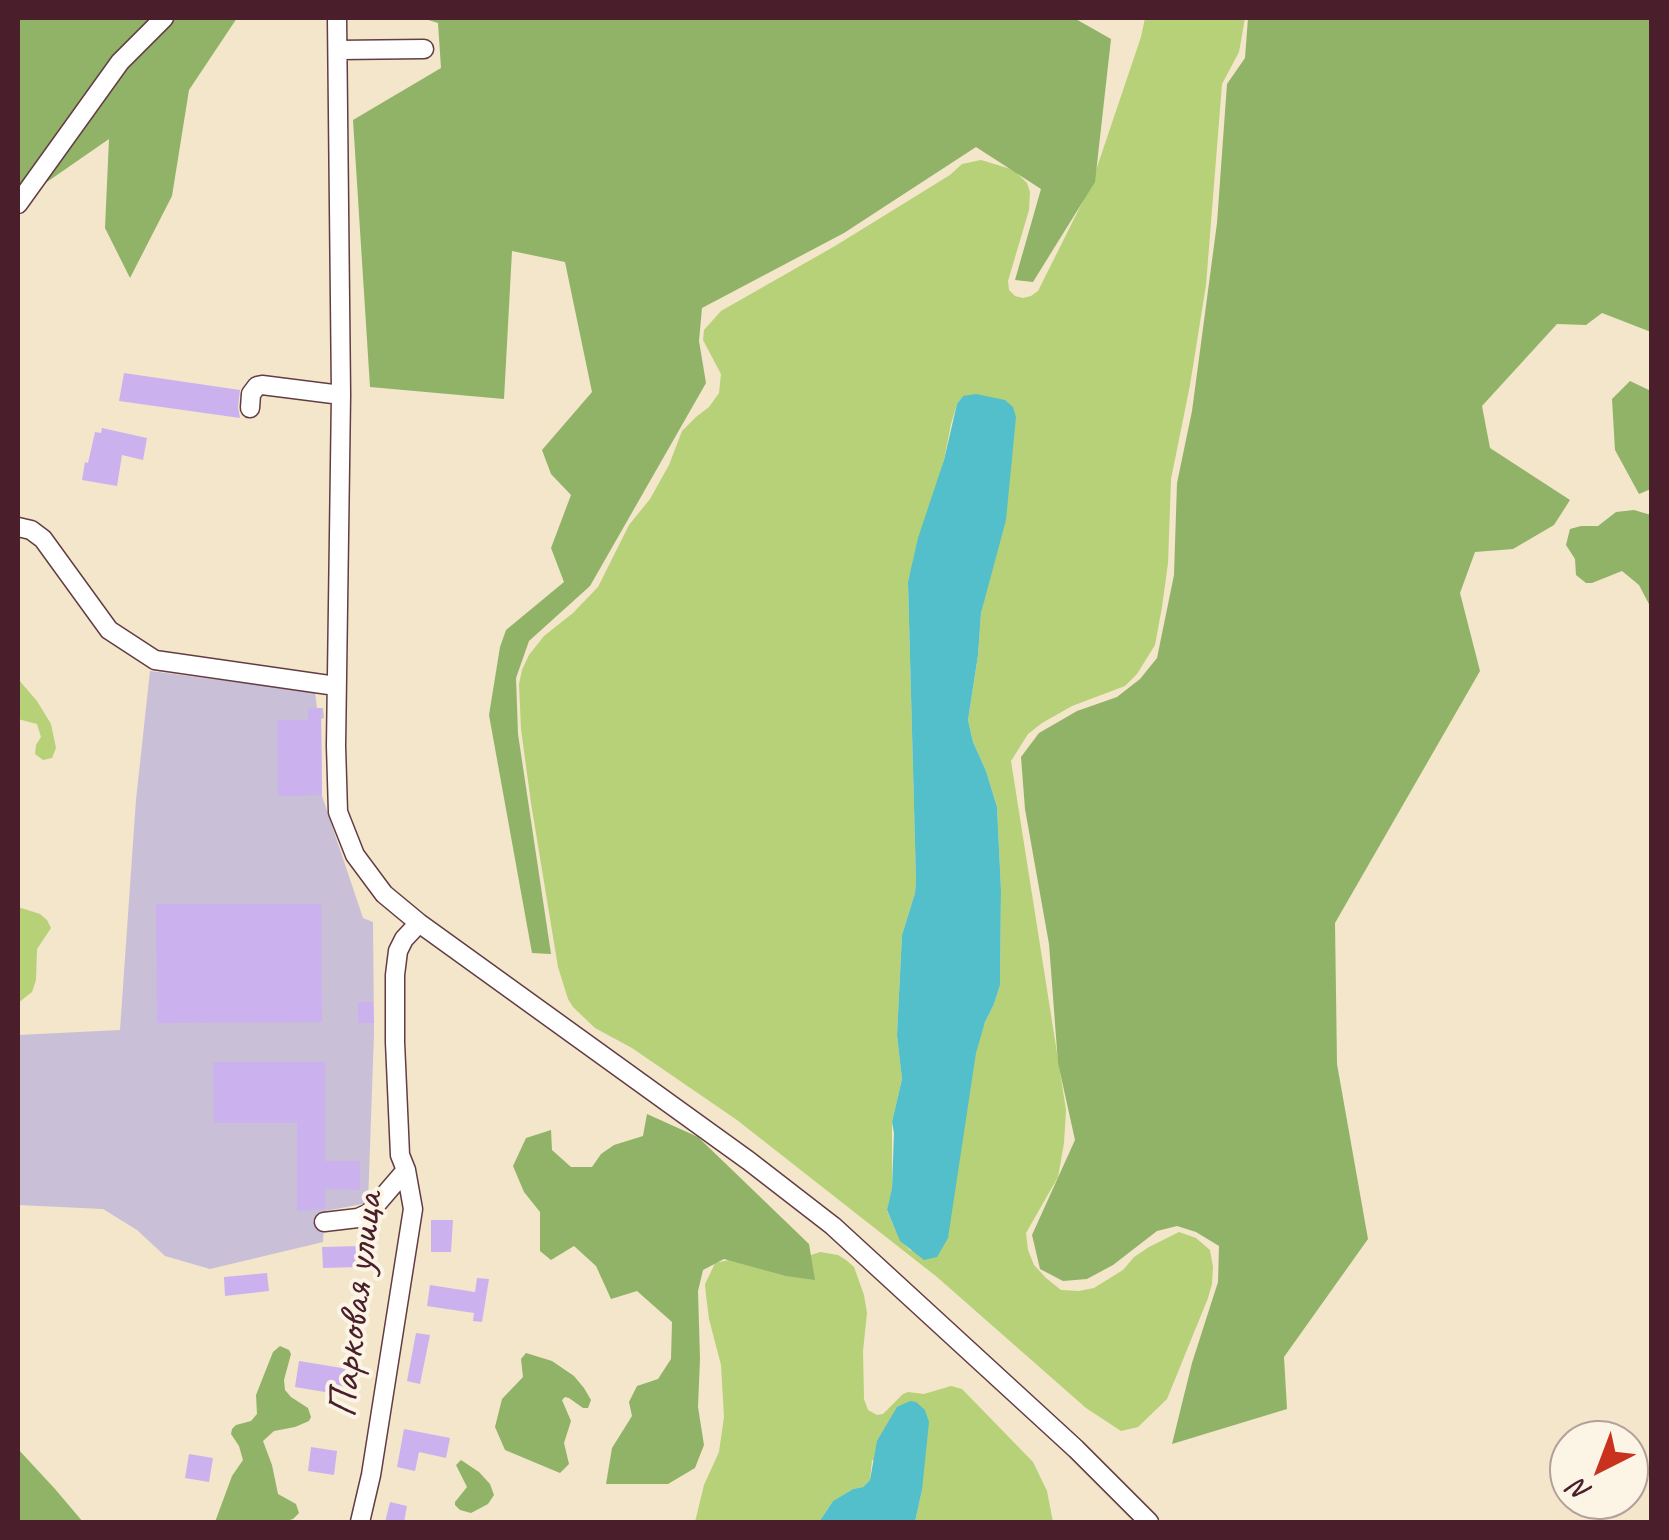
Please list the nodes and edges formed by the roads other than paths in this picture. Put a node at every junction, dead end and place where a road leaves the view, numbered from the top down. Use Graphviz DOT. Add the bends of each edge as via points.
graph roads {
  1 [pos="164,18"];
  2 [pos="337,18"];
  3 [pos="424,49"];
  4 [pos="338,50"];
  5 [pos="18,204"];
  6 [pos="341,394"];
  7 [pos="250,408"];
  8 [pos="18,527"];
  9 [pos="336,686"];
  10 [pos="419,923"];
  11 [pos="406,1170"];
  12 [pos="324,1222"];
  13 [pos="360,1522"];
  14 [pos="1149,1522"];
  1 -- 5 [label="street" via="120,62"];
  2 -- 4 [label="street"];
  3 -- 4 [label="street"];
  4 -- 6 [label="street"];
  6 -- 7 [label="street" via="262,385 251,394"];
  6 -- 9 [label="street"];
  8 -- 9 [label="street" via="43,539 109,630 156,660"];
  9 -- 10 [label="street" via="338,812 355,855 384,894"];
  10 -- 11 [label="street, Парковая улица" via="398,951 395,975 400,1155"];
  10 -- 14 [label="street" via="833,1226"];
  11 -- 12 [label="street" via="369,1213"];
  11 -- 13 [label="street, Парковая улица" via="412,1209"];
}
